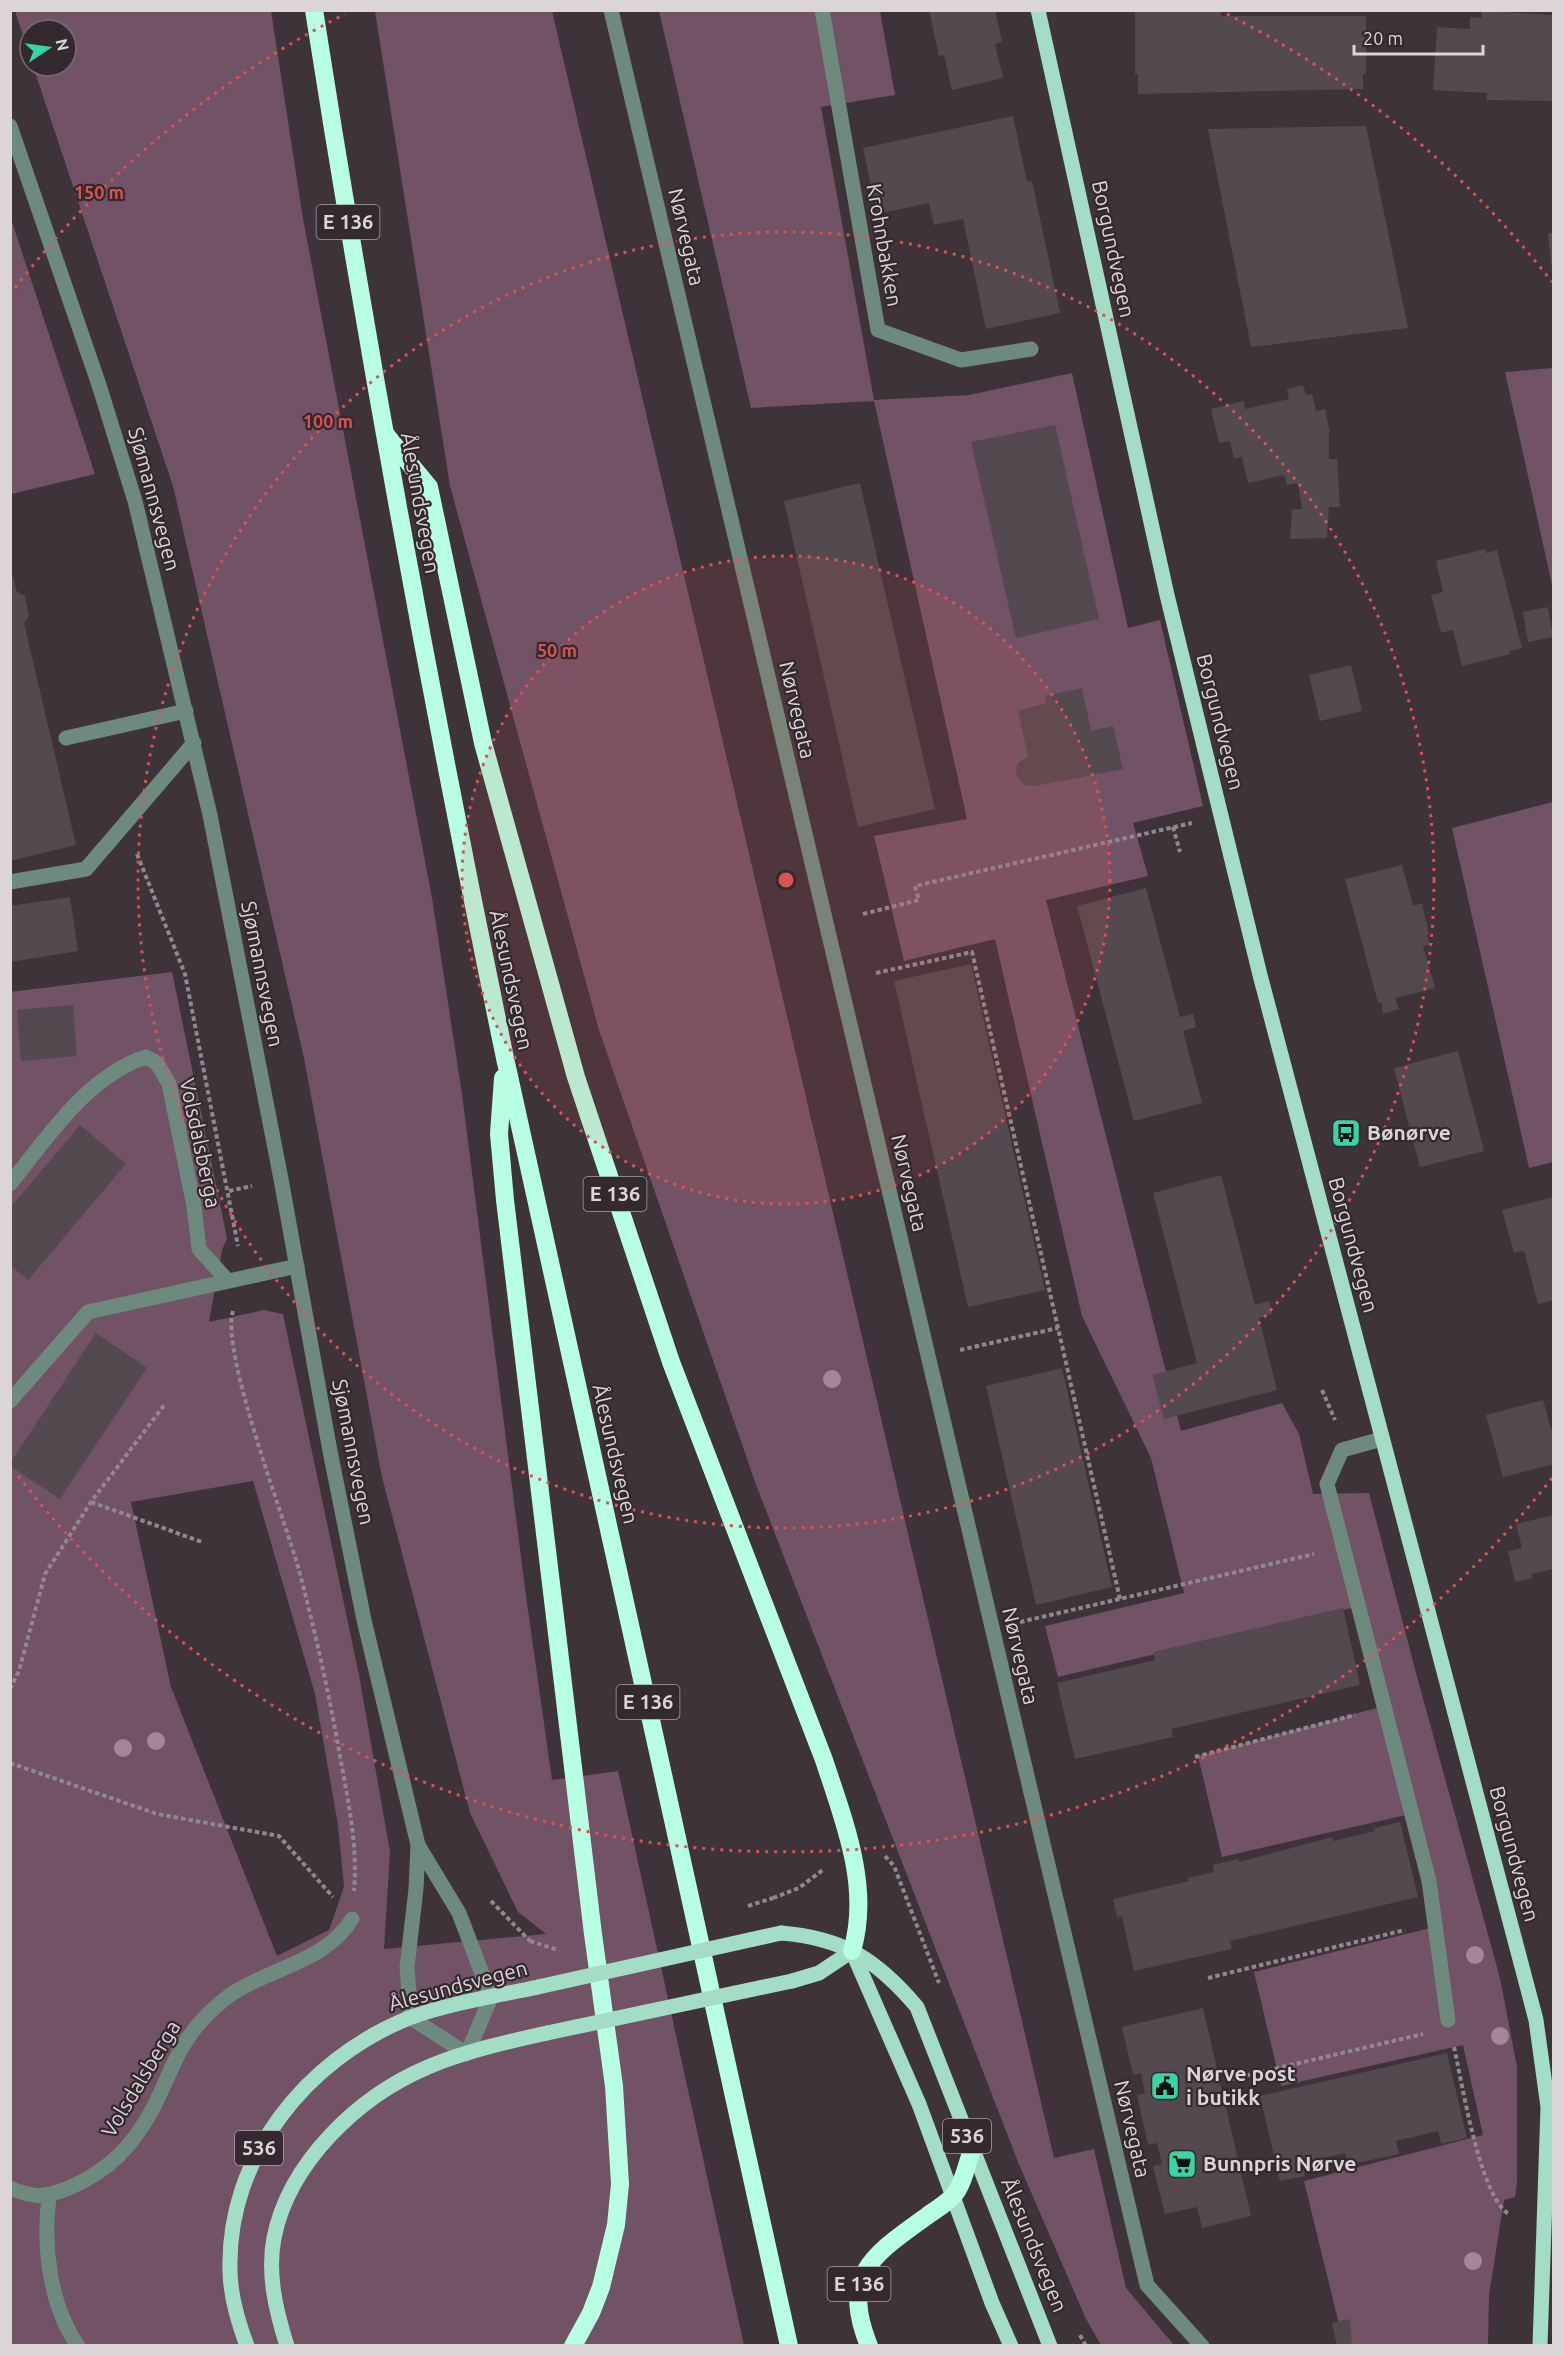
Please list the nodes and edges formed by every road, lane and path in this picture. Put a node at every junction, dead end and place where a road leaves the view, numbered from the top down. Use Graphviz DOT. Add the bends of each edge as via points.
graph roads {
  1 [pos="314,10"];
  2 [pos="611,10"];
  3 [pos="822,10"];
  4 [pos="1038,10"];
  5 [pos="10,126"];
  6 [pos="1031,349"];
  7 [pos="385,433"];
  8 [pos="186,711"];
  9 [pos="66,738"];
  10 [pos="194,744"];
  11 [pos="1199,821"];
  12 [pos="125,823"];
  13 [pos="1173,827"];
  14 [pos="1180,852"];
  15 [pos="10,882"];
  16 [pos="863,914"];
  17 [pos="876,973"];
  18 [pos="505,1058"];
  19 [pos="10,1184"];
  20 [pos="258,1185"];
  21 [pos="229,1191"];
  22 [pos="297,1266"];
  23 [pos="244,1278"];
  24 [pos="226,1280"];
  25 [pos="1058,1328"];
  26 [pos="960,1350"];
  27 [pos="1322,1390"];
  28 [pos="10,1401"];
  29 [pos="165,1404"];
  30 [pos="1336,1421"];
  31 [pos="1382,1440"];
  32 [pos="91,1502"];
  33 [pos="202,1542"];
  34 [pos="1312,1555"];
  35 [pos="1119,1599"];
  36 [pos="1020,1622"];
  37 [pos="10,1689"];
  38 [pos="1385,1708"];
  39 [pos="1195,1757"];
  40 [pos="10,1763"];
  41 [pos="418,1845"];
  42 [pos="830,1865"];
  43 [pos="773,1898"];
  44 [pos="491,1901"];
  45 [pos="352,1918"];
  46 [pos="1407,1929"];
  47 [pos="530,1941"];
  48 [pos="852,1951"];
  49 [pos="1208,1977"];
  50 [pos="490,1996"];
  51 [pos="411,2018"];
  52 [pos="1448,2020"];
  53 [pos="1434,2032"];
  54 [pos="467,2054"];
  55 [pos="1231,2079"];
  56 [pos="972,2150"];
  57 [pos="10,2188"];
  58 [pos="954,2196"];
  59 [pos="49,2197"];
  60 [pos="1509,2214"];
  61 [pos="1548,2288"];
  62 [pos="78,2346"];
  63 [pos="247,2346"];
  64 [pos="287,2346"];
  65 [pos="573,2346"];
  66 [pos="789,2346"];
  67 [pos="869,2346"];
  68 [pos="1011,2346"];
  69 [pos="1050,2346"];
  70 [pos="1202,2346"];
  71 [pos="1540,2346"];
  1 -- 7 [label="highway, Ålesundsvegen / E 136"];
  2 -- 70 [label="street, Nørvegata" via="1148,2285"];
  3 -- 6 [label="street, Krohnbakken" via="878,330 961,360"];
  4 -- 31 [label="main road, Borgundvegen" via="1167,595 1260,975"];
  5 -- 8 [label="street, Sjømannsvegen" via="135,501"];
  7 -- 18 [label="highway, Ålesundsvegen / E 136" via="426,665"];
  7 -- 48 [label="highway, E 136" via="429,487 483,743 576,1077 671,1362 845,1823 859,1891 858,1932"];
  8 -- 9 [label="street"];
  8 -- 10 [label="street, Sjømannsvegen"];
  10 -- 12 [label="street"];
  10 -- 22 [label="street, Sjømannsvegen"];
  11 -- 13 [label="path"];
  12 -- 15 [label="street" via="86,868"];
  12 -- 21 [label="path" via="185,974"];
  13 -- 14 [label="path"];
  13 -- 16 [label="path" via="915,886 919,900"];
  17 -- 25 [label="path" via="972,952"];
  18 -- 65 [label="highway, E 136" via="499,1134 505,1200 614,2086 620,2184 616,2225 601,2287"];
  18 -- 66 [label="highway, Ålesundsvegen / E 136"];
  19 -- 24 [label="street, Volsdalsberga" via="58,1124 104,1078 146,1057 157,1063 169,1084 199,1249"];
  20 -- 21 [label="path"];
  21 -- 23 [label="path"];
  22 -- 23 [label="street"];
  22 -- 41 [label="street, Sjømannsvegen" via="362,1609"];
  23 -- 24 [label="street"];
  23 -- 45 [label="path" via="231,1317 234,1359 298,1569 329,1693 352,1822 356,1864"];
  24 -- 28 [label="street" via="88,1312"];
  25 -- 26 [label="path"];
  25 -- 35 [label="path"];
  27 -- 30 [label="path"];
  29 -- 32 [label="path"];
  31 -- 38 [label="street" via="1342,1450 1328,1484"];
  31 -- 61 [label="main road, Borgundvegen" via="1536,2020 1548,2107"];
  32 -- 33 [label="path"];
  32 -- 37 [label="path" via="45,1574 20,1671"];
  34 -- 35 [label="path"];
  35 -- 36 [label="path"];
  38 -- 39 [label="path"];
  38 -- 52 [label="street" via="1430,1881"];
  40 -- 45 [label="path" via="157,1814 279,1836"];
  41 -- 50 [label="street, Sjømannsvegen" via="459,1913"];
  41 -- 51 [label="street, Sjømannsvegen" via="406,1967"];
  42 -- 43 [label="path" via="799,1888"];
  44 -- 47 [label="path"];
  45 -- 59 [label="street, Volsdalsberga" via="342,1935 326,1948 237,1990 206,2016 184,2042 166,2073 152,2110 127,2147 97,2176"];
  46 -- 49 [label="path"];
  48 -- 50 [label="main road, Ålesundsvegen / 536, bridge" via="814,1935 781,1933"];
  48 -- 54 [label="main road, 536, bridge" via="819,1973 792,1981 547,2032"];
  48 -- 56 [label="main road, Ålesundsvegen / 536" via="893,1978 917,2007"];
  48 -- 58 [label="main road, 536" via="919,2104"];
  50 -- 51 [label="main road, Ålesundsvegen / 536"];
  50 -- 54 [label="street"];
  51 -- 54 [label="street"];
  51 -- 63 [label="main road, Ålesundsvegen / 536" via="361,2042 333,2062 304,2088 262,2141 241,2186 230,2259 231,2287"];
  52 -- 60 [label="path" via="1479,2156 1500,2209"];
  53 -- 55 [label="path"];
  54 -- 64 [label="main road, 536" via="429,2066 371,2099 313,2157 293,2188 279,2216 272,2264 275,2308"];
  56 -- 58 [label="highway"];
  56 -- 69 [label="main road, Ålesundsvegen / 536"];
  57 -- 59 [label="street"];
  58 -- 67 [label="highway, E 136" via="878,2253 865,2270 857,2290 858,2311"];
  58 -- 68 [label="main road, 536"];
  59 -- 62 [label="street" via="45,2228 52,2287"];
  61 -- 71 [label="main road, Borgundvegen"];
}
